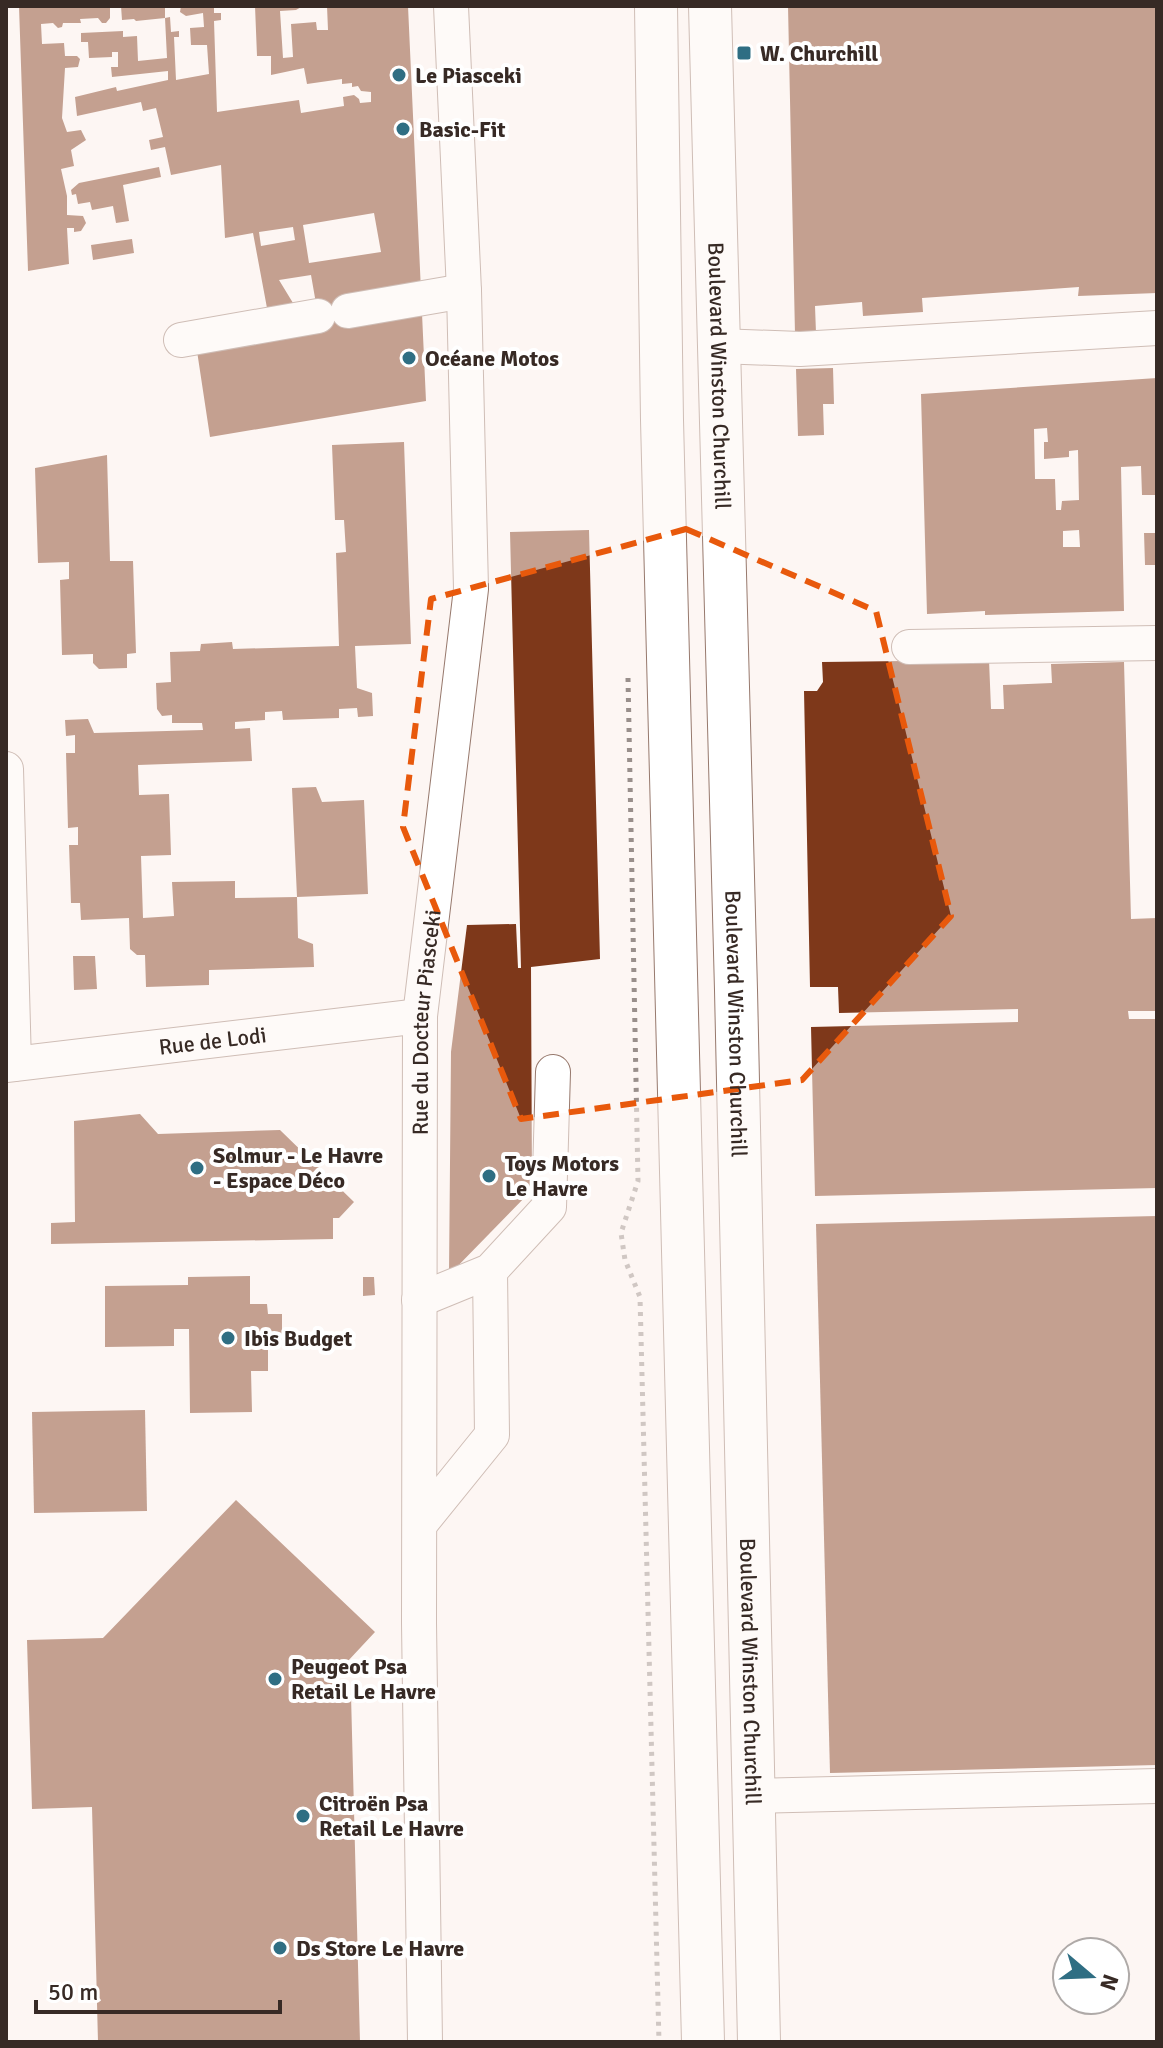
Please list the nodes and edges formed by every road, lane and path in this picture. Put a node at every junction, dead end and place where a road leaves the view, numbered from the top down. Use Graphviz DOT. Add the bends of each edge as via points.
graph roads {
  1 [pos="451,6"];
  2 [pos="656,6"];
  3 [pos="710,6"];
  4 [pos="464,291"];
  5 [pos="1157,328"];
  6 [pos="181,340"];
  7 [pos="718,346"];
  8 [pos="1157,643"];
  9 [pos="909,647"];
  10 [pos="628,663"];
  11 [pos="6,769"];
  12 [pos="420,1016"];
  13 [pos="10,1065"];
  14 [pos="553,1072"];
  15 [pos="490,1271"];
  16 [pos="419,1300"];
  17 [pos="420,1524"];
  18 [pos="1157,1786"];
  19 [pos="752,1796"];
  20 [pos="425,2042"];
  21 [pos="659,2042"];
  22 [pos="703,2042"];
  23 [pos="759,2042"];
  1 -- 4 [label="street, Rue du Docteur Piasceki"];
  2 -- 22 [label="main road"];
  3 -- 7 [label="main road, Boulevard Winston Churchill"];
  4 -- 6 [label="street"];
  4 -- 12 [label="street, Rue du Docteur Piasceki" via="471,589"];
  5 -- 7 [label="street" via="797,350"];
  7 -- 19 [label="main road, Boulevard Winston Churchill"];
  8 -- 9 [label="street"];
  10 -- 21 [label="path" via="638,1181 621,1233 640,1297"];
  11 -- 13 [label="street"];
  12 -- 13 [label="street, Rue de Lodi"];
  12 -- 16 [label="street, Rue du Docteur Piasceki"];
  14 -- 15 [label="street" via="549,1207"];
  15 -- 16 [label="street"];
  15 -- 17 [label="street" via="492,1435"];
  16 -- 17 [label="street, Rue du Docteur Piasceki"];
  17 -- 20 [label="street, Rue du Docteur Piasceki"];
  18 -- 19 [label="street"];
  19 -- 23 [label="main road, Boulevard Winston Churchill"];
}
